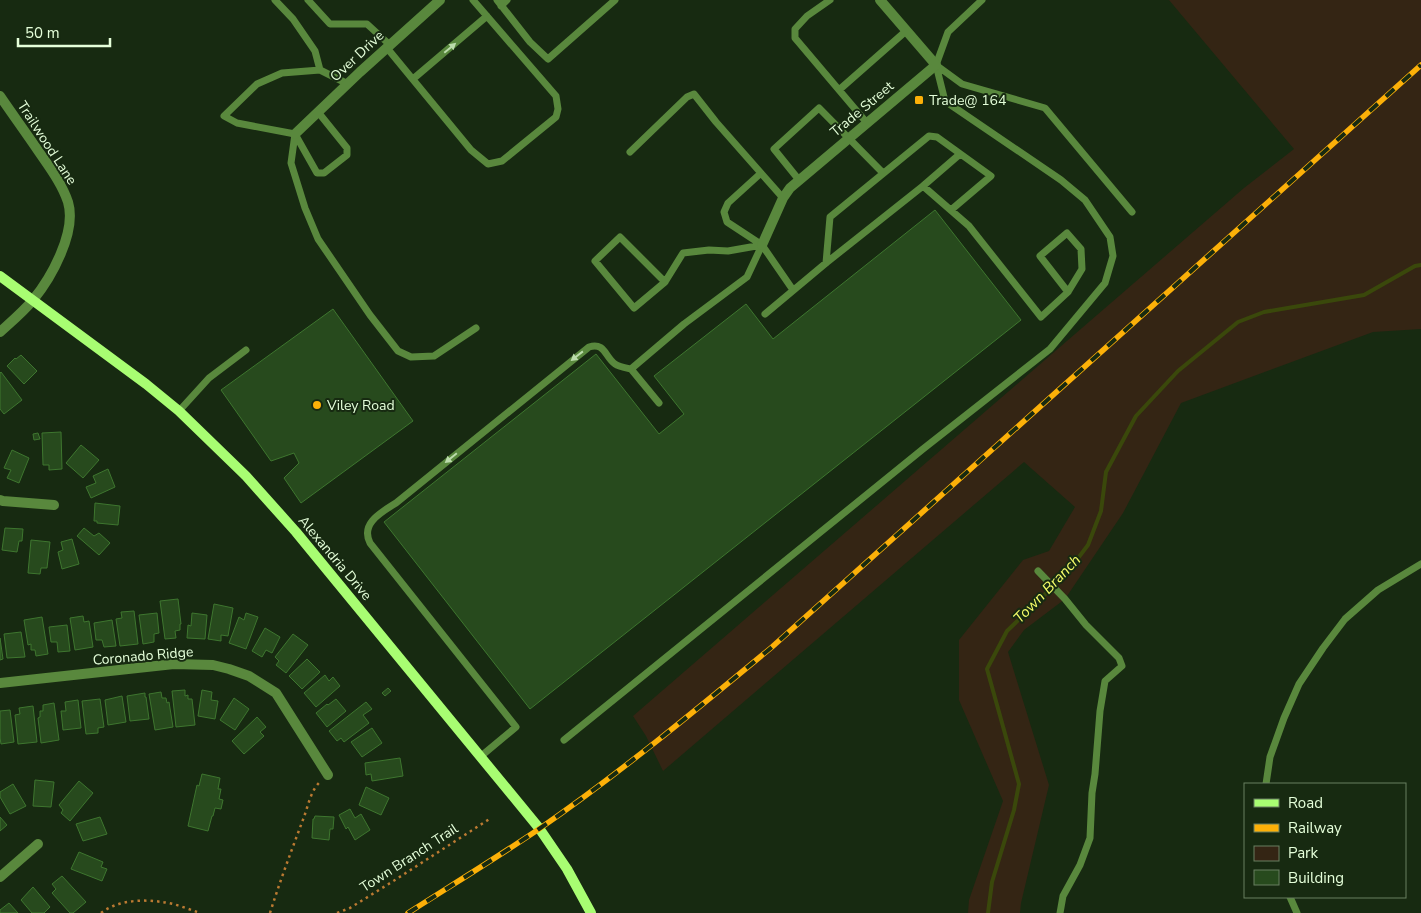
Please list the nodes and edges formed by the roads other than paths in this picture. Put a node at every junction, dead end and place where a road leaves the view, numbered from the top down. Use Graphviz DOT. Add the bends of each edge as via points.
graph roads {
  1 [pos="275,0"];
  2 [pos="308,0"];
  3 [pos="440,0"];
  4 [pos="473,0"];
  5 [pos="507,0"];
  6 [pos="615,0"];
  7 [pos="830,0"];
  8 [pos="880,0"];
  9 [pos="982,0"];
  10 [pos="499,3"];
  11 [pos="487,16"];
  12 [pos="906,31"];
  13 [pos="389,46"];
  14 [pos="936,65"];
  15 [pos="320,70"];
  16 [pos="413,79"];
  17 [pos="348,84"];
  18 [pos="839,90"];
  19 [pos="0,96"];
  20 [pos="318,112"];
  21 [pos="867,123"];
  22 [pos="295,134"];
  23 [pos="849,138"];
  24 [pos="630,152"];
  25 [pos="960,154"];
  26 [pos="761,173"];
  27 [pos="883,173"];
  28 [pos="799,180"];
  29 [pos="923,186"];
  30 [pos="783,198"];
  31 [pos="951,210"];
  32 [pos="1132,212"];
  33 [pos="762,245"];
  34 [pos="826,263"];
  35 [pos="0,276"];
  36 [pos="665,282"];
  37 [pos="793,290"];
  38 [pos="1068,292"];
  39 [pos="33,300"];
  40 [pos="765,314"];
  41 [pos="476,328"];
  42 [pos="0,332"];
  43 [pos="246,350"];
  44 [pos="631,369"];
  45 [pos="659,403"];
  46 [pos="179,411"];
  47 [pos="0,500"];
  48 [pos="54,505"];
  49 [pos="1421,564"];
  50 [pos="1038,571"];
  51 [pos="0,683"];
  52 [pos="564,740"];
  53 [pos="480,756"];
  54 [pos="328,775"];
  55 [pos="1266,783"];
  56 [pos="38,844"];
  57 [pos="0,877"];
  58 [pos="1290,898"];
  59 [pos="591,913"];
  60 [pos="1060,913"];
  61 [pos="1297,913"];
  1 -- 15 [label="lane" via="315,51"];
  2 -- 13 [label="lane" via="330,24 366,24"];
  3 -- 13 [label="street, Over Drive"];
  4 -- 11 [label="lane"];
  5 -- 10 [label="lane"];
  6 -- 10 [label="lane" via="548,59"];
  7 -- 18 [label="lane" via="801,22 795,29 795,38"];
  8 -- 12 [label="street"];
  9 -- 14 [label="lane" via="948,32"];
  16 -- 11 [label="lane, one-way"];
  11 -- 16 [label="lane" via="556,96 556,117 502,161 488,164 471,150"];
  12 -- 14 [label="street"];
  12 -- 18 [label="lane"];
  13 -- 16 [label="lane"];
  13 -- 17 [label="street, Over Drive"];
  14 -- 21 [label="street, Trade Street"];
  14 -- 32 [label="lane" via="962,84 1045,108"];
  14 -- 52 [label="lane" via="945,101 1085,200 1110,237 1113,256 1105,284 1050,349"];
  15 -- 17 [label="lane"];
  15 -- 22 [label="lane" via="282,73 257,84 224,116 237,123"];
  17 -- 20 [label="street, Over Drive"];
  18 -- 21 [label="lane"];
  19 -- 39 [label="street, Trailwood Lane" via="58,180 70,214 67,239 60,256"];
  20 -- 22 [label="street, Over Drive"];
  20 -- 22 [label="lane" via="347,148 346,155 324,173 317,173"];
  21 -- 23 [label="street, Trade Street"];
  22 -- 41 [label="lane" via="291,163 318,239 398,351 411,357 434,356"];
  23 -- 27 [label="lane"];
  23 -- 28 [label="street, Trade Street"];
  23 -- 28 [label="lane" via="819,108 774,149"];
  24 -- 26 [label="lane" via="694,94"];
  25 -- 27 [label="lane" via="937,137 929,136"];
  25 -- 29 [label="lane"];
  25 -- 31 [label="lane" via="991,176"];
  26 -- 30 [label="lane"];
  26 -- 33 [label="lane" via="728,203 724,212 727,222"];
  27 -- 34 [label="lane" via="830,217"];
  28 -- 30 [label="street, Trade Street"];
  29 -- 31 [label="lane"];
  29 -- 34 [label="lane"];
  30 -- 33 [label="street, Trade Street"];
  31 -- 38 [label="lane" via="969,226 1042,317"];
  33 -- 36 [label="lane" via="683,252"];
  33 -- 37 [label="lane"];
  33 -- 44 [label="lane" via="747,278 684,324"];
  34 -- 37 [label="lane"];
  35 -- 39 [label="street, Alexandria Drive"];
  36 -- 36 [label="lane" via="634,308 595,261 620,237"];
  37 -- 40 [label="lane"];
  38 -- 38 [label="lane" via="1082,269 1081,249 1067,233 1040,256"];
  39 -- 42 [label="street, Trailwood Lane"];
  39 -- 46 [label="street, Alexandria Drive"];
  43 -- 46 [label="lane" via="209,378"];
  44 -- 45 [label="lane"];
  44 -- 53 [label="lane, one-way" via="616,366 601,347 589,347 373,519 368,530 370,543 516,727"];
  46 -- 53 [label="street, Alexandria Drive" via="246,476 296,532"];
  47 -- 48 [label="street"];
  49 -- 55 [label="lane" via="1378,590 1345,619 1323,648 1299,684 1284,718 1270,757"];
  50 -- 60 [label="lane" via="1086,626 1120,658 1122,666 1106,681 1090,809 1090,838 1080,866 1063,896"];
  51 -- 54 [label="street, Coronado Ridge" via="174,664 213,665 229,669 249,676 276,693"];
  53 -- 59 [label="street, Alexandria Drive" via="539,828"];
  56 -- 57 [label="street"];
  58 -- 61 [label="lane"];
}
